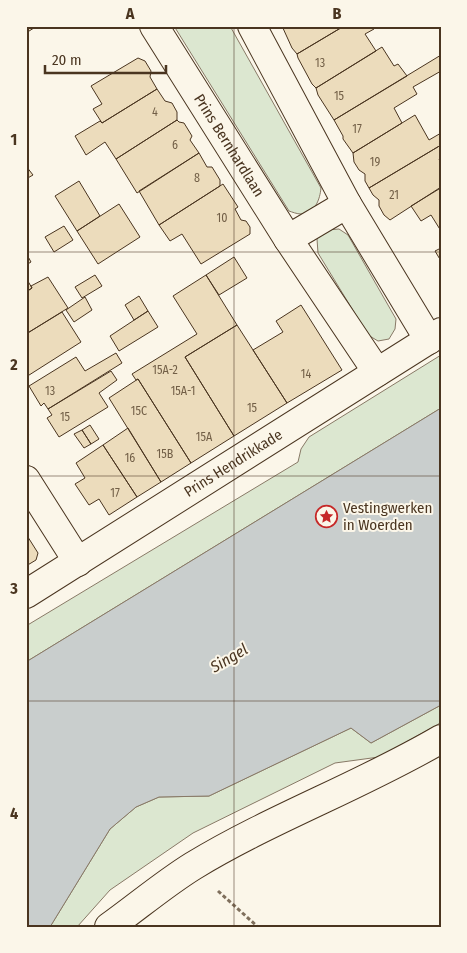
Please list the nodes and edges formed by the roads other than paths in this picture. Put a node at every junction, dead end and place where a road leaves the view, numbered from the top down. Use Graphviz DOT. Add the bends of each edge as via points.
graph roads {
  1 [pos="154,26"];
  2 [pos="252,26"];
  3 [pos="347,204"];
  4 [pos="288,239"];
  5 [pos="435,336"];
  6 [pos="378,372"];
  7 [pos="26,480"];
  8 [pos="78,562"];
  9 [pos="26,594"];
  10 [pos="441,739"];
  11 [pos="109,927"];
  1 -- 4 [label="street, Prins Bernhardlaan"];
  2 -- 3 [label="street"];
  3 -- 4 [label="street"];
  3 -- 5 [label="street"];
  4 -- 6 [label="street, Prins Bernhardlaan"];
  5 -- 6 [label="street, Prins Hendrikkade"];
  6 -- 8 [label="street, Prins Hendrikkade"];
  7 -- 8 [label="street"];
  8 -- 9 [label="street, Prins Hendrikkade"];
  10 -- 11 [label="street" via="192,867"];
}
